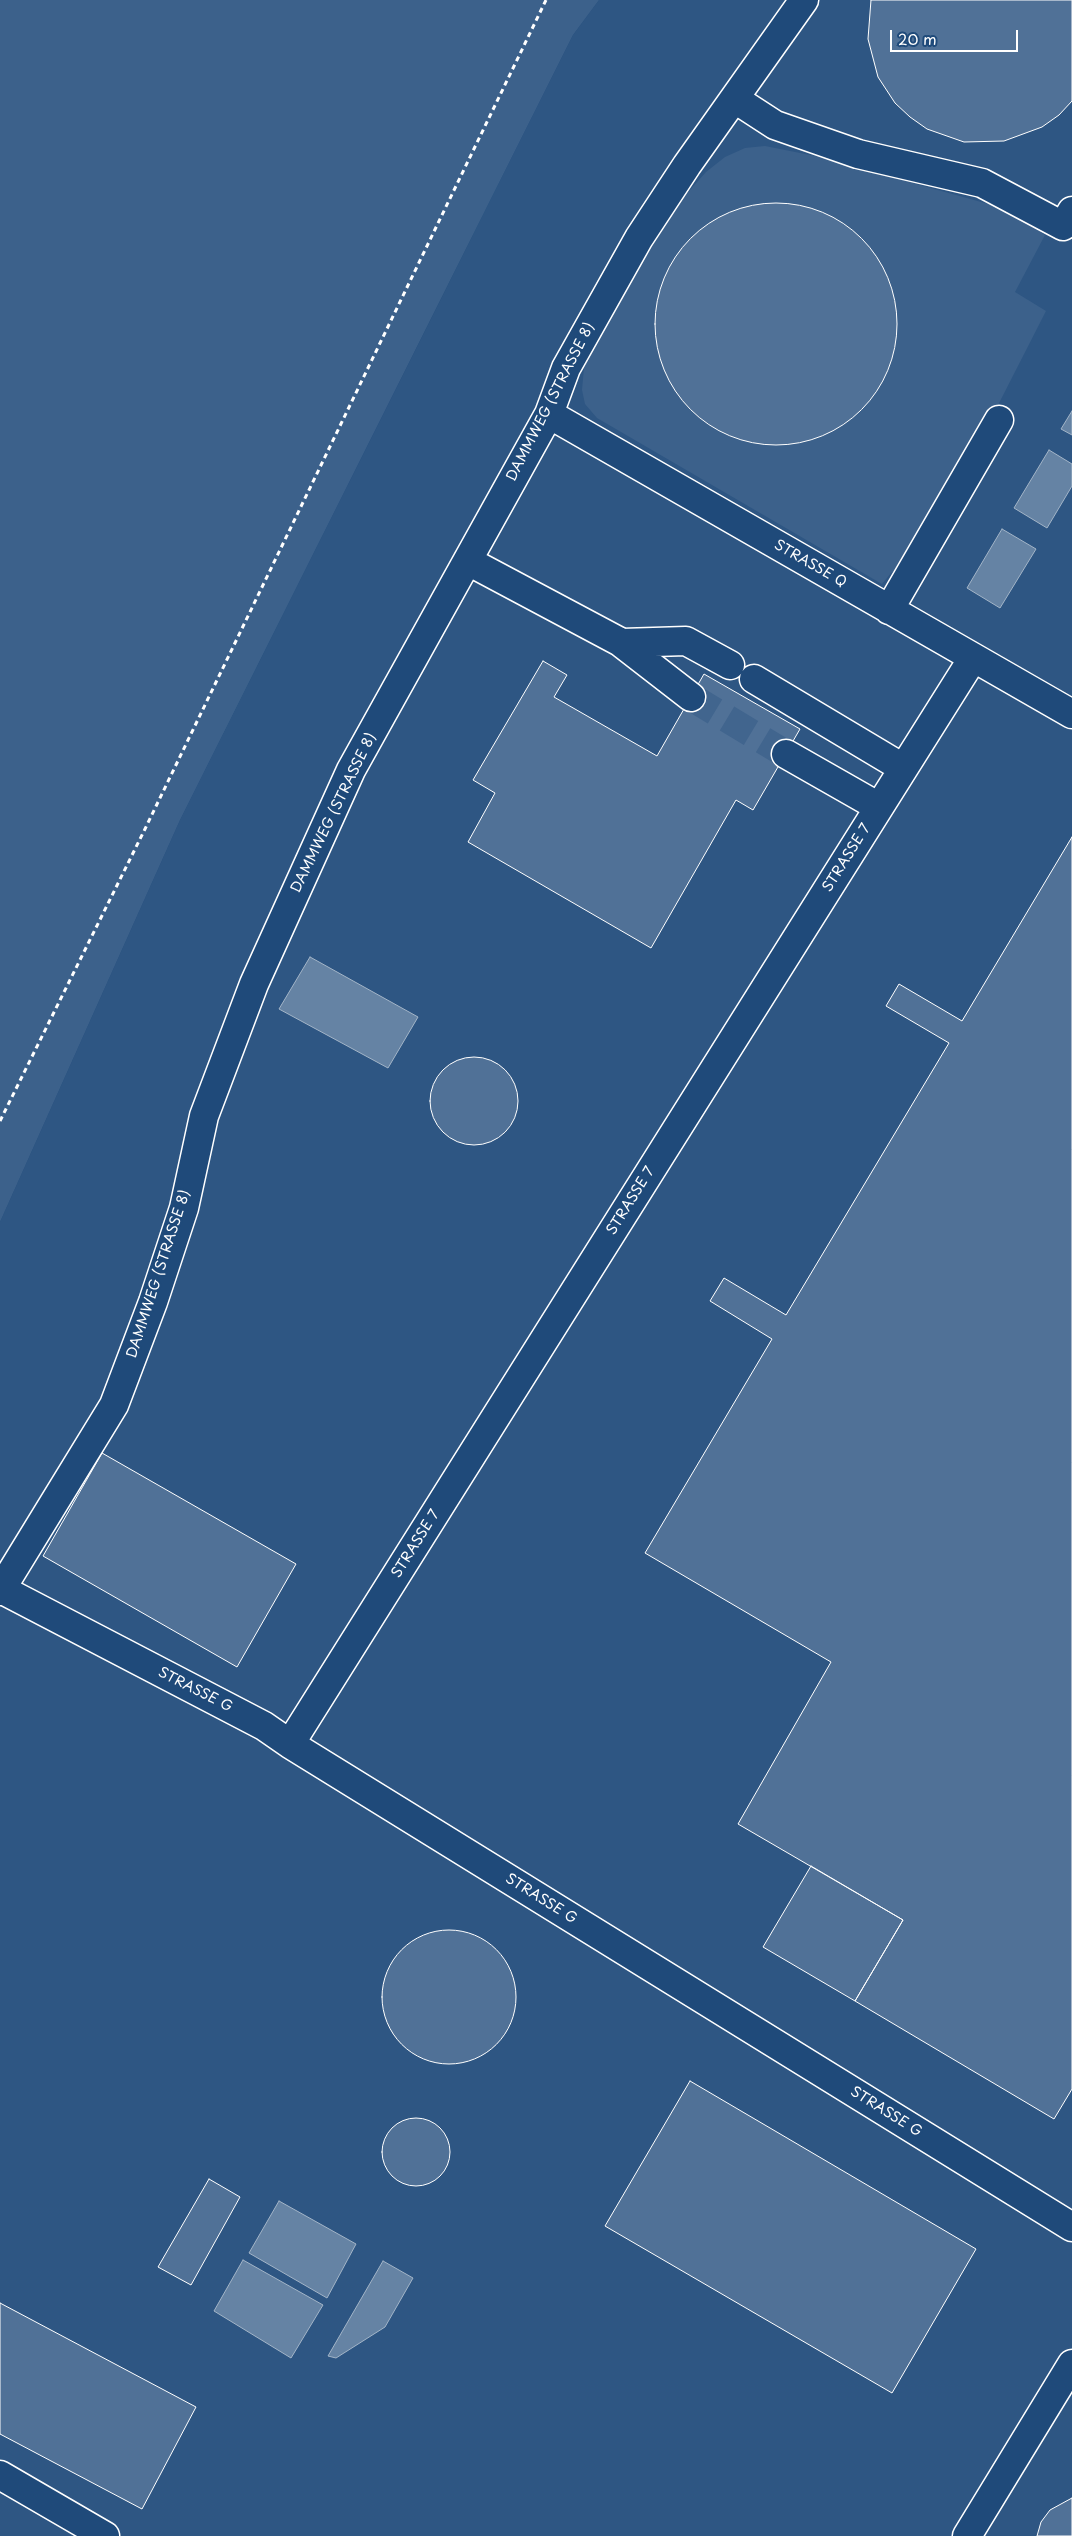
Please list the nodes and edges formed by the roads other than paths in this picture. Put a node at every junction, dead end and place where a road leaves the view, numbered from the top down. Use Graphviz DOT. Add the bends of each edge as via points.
graph roads {
  1 [pos="804,0"];
  2 [pos="735,99"];
  3 [pos="1069,223"];
  4 [pos="549,414"];
  5 [pos="999,420"];
  6 [pos="468,560"];
  7 [pos="889,610"];
  8 [pos="620,642"];
  9 [pos="973,658"];
  10 [pos="730,666"];
  11 [pos="754,679"];
  12 [pos="691,697"];
  13 [pos="1072,714"];
  14 [pos="786,754"];
  15 [pos="903,768"];
  16 [pos="879,807"];
  17 [pos="0,1590"];
  18 [pos="290,1744"];
  19 [pos="1072,2227"];
  20 [pos="1072,2364"];
  21 [pos="0,2475"];
  22 [pos="105,2536"];
  23 [pos="967,2536"];
  1 -- 2 [label="street, DAMMWEG (STRASSE 8)"];
  2 -- 3 [label="street" via="775,125 858,154 982,183"];
  2 -- 4 [label="street, DAMMWEG (STRASSE 8)" via="639,238 566,368"];
  4 -- 6 [label="street, DAMMWEG (STRASSE 8)"];
  4 -- 7 [label="street, STRASSE Q"];
  5 -- 7 [label="street"];
  6 -- 8 [label="street"];
  6 -- 17 [label="street, DAMMWEG (STRASSE 8)" via="351,770 254,984 204,1116 184,1208 114,1405"];
  7 -- 9 [label="street, STRASSE Q"];
  8 -- 10 [label="street" via="686,642"];
  8 -- 12 [label="street"];
  9 -- 13 [label="street, STRASSE Q"];
  9 -- 15 [label="street, STRASSE 7"];
  11 -- 15 [label="street"];
  14 -- 16 [label="street"];
  15 -- 16 [label="street, STRASSE 7"];
  16 -- 18 [label="street, STRASSE 7"];
  17 -- 18 [label="street, STRASSE G" via="264,1726"];
  18 -- 19 [label="street, STRASSE G"];
  20 -- 23 [label="street"];
  21 -- 22 [label="street"];
}
